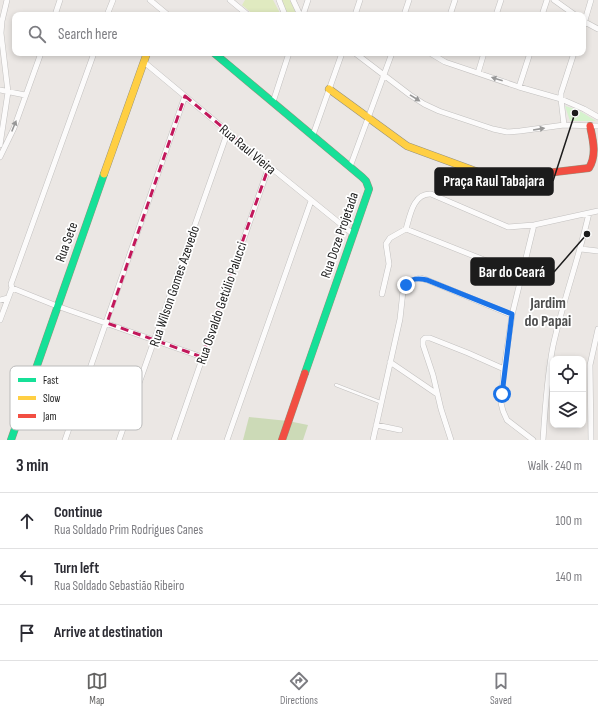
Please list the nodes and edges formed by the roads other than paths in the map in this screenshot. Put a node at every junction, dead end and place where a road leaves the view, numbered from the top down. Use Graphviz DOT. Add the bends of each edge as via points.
graph roads {
  1 [pos="7,0"];
  2 [pos="60,0"];
  3 [pos="113,0"];
  4 [pos="150,0"];
  5 [pos="230,0"];
  6 [pos="278,0"];
  7 [pos="293,0"];
  8 [pos="308,0"];
  9 [pos="360,0"];
  10 [pos="409,0"];
  11 [pos="455,0"];
  12 [pos="501,0"];
  13 [pos="547,0"];
  14 [pos="554,0"];
  15 [pos="591,0"];
  16 [pos="55,12"];
  17 [pos="108,12"];
  18 [pos="161,12"];
  19 [pos="244,12"];
  20 [pos="284,12"];
  21 [pos="299,12"];
  22 [pos="304,12"];
  23 [pos="356,12"];
  24 [pos="405,12"];
  25 [pos="451,12"];
  26 [pos="497,12"];
  27 [pos="543,12"];
  28 [pos="571,12"];
  29 [pos="586,16"];
  30 [pos="586,24"];
  31 [pos="598,29"];
  32 [pos="40,56"];
  33 [pos="93,56"];
  34 [pos="147,56"];
  35 [pos="218,56"];
  36 [pos="288,56"];
  37 [pos="341,56"];
  38 [pos="359,56"];
  39 [pos="391,56"];
  40 [pos="439,56"];
  41 [pos="483,56"];
  42 [pos="529,56"];
  43 [pos="573,56"];
  44 [pos="144,62"];
  45 [pos="478,73"];
  46 [pos="384,75"];
  47 [pos="519,87"];
  48 [pos="329,89"];
  49 [pos="0,90"];
  50 [pos="8,92"];
  51 [pos="25,95"];
  52 [pos="185,96"];
  53 [pos="560,99"];
  54 [pos="273,102"];
  55 [pos="368,117"];
  56 [pos="598,117"];
  57 [pos="564,125"];
  58 [pos="594,126"];
  59 [pos="228,131"];
  60 [pos="313,135"];
  61 [pos="0,145"];
  62 [pos="0,157"];
  63 [pos="269,166"];
  64 [pos="350,167"];
  65 [pos="311,201"];
  66 [pos="598,211"];
  67 [pos="589,213"];
  68 [pos="534,225"];
  69 [pos="406,229"];
  70 [pos="353,234"];
  71 [pos="581,249"];
  72 [pos="598,251"];
  73 [pos="522,275"];
  74 [pos="12,288"];
  75 [pos="382,294"];
  76 [pos="8,298"];
  77 [pos="0,300"];
  78 [pos="57,306"];
  79 [pos="512,314"];
  80 [pos="0,319"];
  81 [pos="107,323"];
  82 [pos="598,329"];
  83 [pos="155,340"];
  84 [pos="202,357"];
  85 [pos="390,362"];
  86 [pos="36,366"];
  87 [pos="92,366"];
  88 [pos="504,369"];
  89 [pos="142,376"];
  90 [pos="336,385"];
  91 [pos="438,394"];
  92 [pos="381,402"];
  93 [pos="376,425"];
  94 [pos="14,430"];
  95 [pos="69,430"];
  96 [pos="123,430"];
  97 [pos="400,430"];
  98 [pos="11,440"];
  99 [pos="65,440"];
  100 [pos="119,440"];
  101 [pos="174,440"];
  102 [pos="227,440"];
  103 [pos="282,440"];
  104 [pos="373,440"];
  105 [pos="451,440"];
  106 [pos="533,440"];
  107 [pos="543,440"];
  108 [pos="591,440"];
  1 -- 50 [label="street" via="1,33"];
  2 -- 16 [label="street"];
  3 -- 17 [label="street"];
  4 -- 18 [label="street"];
  5 -- 19 [label="street"];
  6 -- 20 [label="street"];
  7 -- 21 [label="street"];
  8 -- 22 [label="street"];
  9 -- 23 [label="street"];
  10 -- 24 [label="street"];
  11 -- 25 [label="street"];
  12 -- 26 [label="street"];
  13 -- 27 [label="street"];
  14 -- 28 [label="street"];
  15 -- 29 [label="street"];
  30 -- 31 [label="street"];
  32 -- 51 [label="street"];
  33 -- 74 [label="street" via="11,284"];
  34 -- 44 [label="street, Rua Sete"];
  35 -- 54 [label="street, Rua Doze Projetada"];
  36 -- 54 [label="street"];
  37 -- 48 [label="street"];
  38 -- 46 [label="street"];
  39 -- 46 [label="street"];
  40 -- 45 [label="street"];
  41 -- 45 [label="street"];
  42 -- 47 [label="street"];
  43 -- 53 [label="street"];
  44 -- 52 [label="street, Rua Raul Vieira"];
  44 -- 78 [label="street, Rua Sete"];
  47 -- 45 [label="street, one-way"];
  46 -- 55 [label="street"];
  46 -- 57 [label="street, one-way" via="424,104 493,129 507,132"];
  47 -- 53 [label="street"];
  48 -- 55 [label="street"];
  48 -- 60 [label="street"];
  49 -- 50 [label="street"];
  50 -- 51 [label="street"];
  50 -- 61 [label="street"];
  62 -- 51 [label="street, one-way" via="14,128"];
  52 -- 59 [label="street, Rua Raul Vieira"];
  52 -- 81 [label="street"];
  53 -- 56 [label="street"];
  53 -- 57 [label="street"];
  54 -- 60 [label="street, Rua Doze Projetada"];
  55 -- 58 [label="street" via="399,141 416,150 478,172 511,177 589,168 596,160"];
  55 -- 64 [label="street"];
  57 -- 58 [label="street"];
  59 -- 63 [label="street, Rua Raul Vieira"];
  59 -- 83 [label="street, Rua Wilson Gomes Azevedo"];
  60 -- 64 [label="street, Rua Doze Projetada"];
  63 -- 65 [label="street, Rua Raul Vieira"];
  63 -- 84 [label="street, Rua Osvaldo Getúlio Palucci"];
  64 -- 70 [label="street, Rua Doze Projetada" via="366,181 369,189"];
  65 -- 70 [label="street, Rua Raul Vieira"];
  65 -- 102 [label="street"];
  66 -- 67 [label="street"];
  67 -- 68 [label="street"];
  67 -- 71 [label="street"];
  68 -- 69 [label="street" via="502,225 426,194 414,204"];
  68 -- 73 [label="street"];
  69 -- 73 [label="street"];
  69 -- 75 [label="street" via="390,238 386,244 389,264"];
  70 -- 103 [label="street, Rua Doze Projetada"];
  71 -- 72 [label="street"];
  71 -- 107 [label="street" via="553,347"];
  73 -- 79 [label="street"];
  74 -- 76 [label="street"];
  74 -- 78 [label="street"];
  76 -- 77 [label="street"];
  76 -- 80 [label="street"];
  78 -- 81 [label="street"];
  78 -- 86 [label="street, Rua Sete"];
  79 -- 85 [label="street" via="427,280 414,279 403,291 400,319"];
  79 -- 88 [label="street"];
  81 -- 83 [label="street"];
  81 -- 87 [label="street"];
  82 -- 108 [label="street" via="590,365"];
  83 -- 84 [label="street"];
  83 -- 89 [label="street, Rua Wilson Gomes Azevedo"];
  84 -- 101 [label="street, Rua Osvaldo Getúlio Palucci"];
  85 -- 91 [label="street"];
  85 -- 92 [label="street"];
  88 -- 91 [label="street" via="425,338 423,345"];
  88 -- 106 [label="street" via="501,403 503,411 507,420"];
  90 -- 92 [label="lane"];
  91 -- 105 [label="street"];
  92 -- 93 [label="street"];
  93 -- 97 [label="street"];
  93 -- 104 [label="street"];
  94 -- 98 [label="street, Rua Sete"];
  95 -- 99 [label="street"];
  96 -- 100 [label="street, Rua Wilson Gomes Azevedo"];
}
